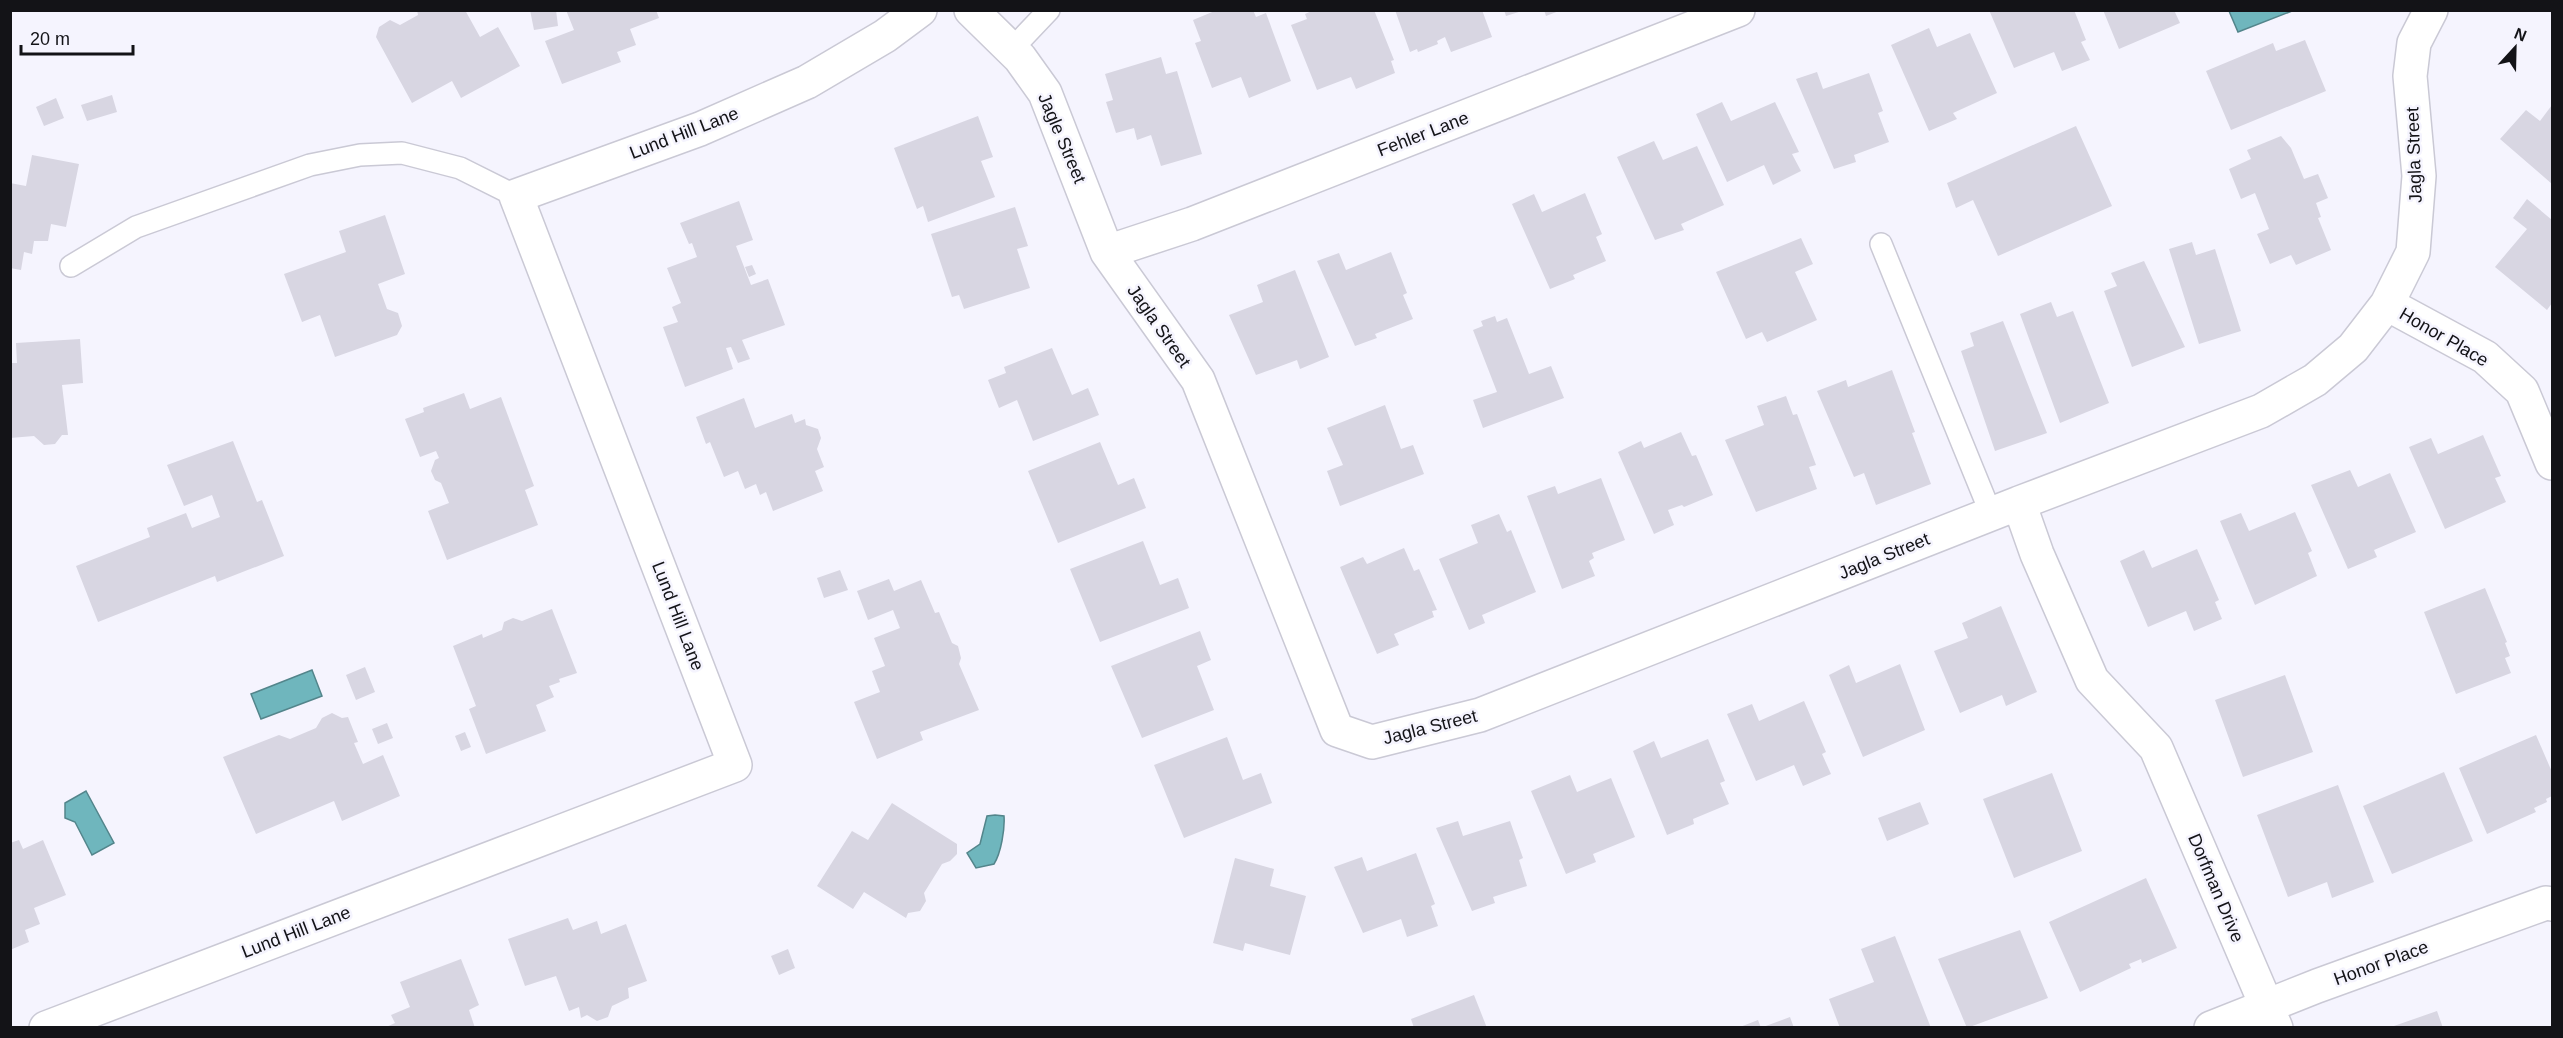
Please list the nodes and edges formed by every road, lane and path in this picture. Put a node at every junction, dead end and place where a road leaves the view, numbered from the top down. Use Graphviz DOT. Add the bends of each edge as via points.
graph roads {
  1 [pos="920,10"];
  2 [pos="971,10"];
  3 [pos="1049,10"];
  4 [pos="1738,10"];
  5 [pos="2431,10"];
  6 [pos="1012,49"];
  7 [pos="516,196"];
  8 [pos="1881,244"];
  9 [pos="1107,252"];
  10 [pos="71,266"];
  11 [pos="2387,304"];
  12 [pos="2553,463"];
  13 [pos="2005,508"];
  14 [pos="2553,903"];
  15 [pos="2272,1017"];
  16 [pos="46,1028"];
  17 [pos="2211,1028"];
  1 -- 7 [label="street, Lund Hill Lane" via="885,36 807,82 700,129"];
  2 -- 6 [label="street, Jagle Street"];
  3 -- 6 [label="lane"];
  4 -- 9 [label="street, Fehler Lane" via="1192,224"];
  5 -- 11 [label="street, Jagla Street" via="2414,44 2410,76 2419,176 2413,252"];
  6 -- 9 [label="street, Jagle Street" via="1045,93"];
  7 -- 10 [label="lane" via="460,168 402,153 360,155 310,165 136,227"];
  7 -- 16 [label="street, Lund Hill Lane" via="735,765"];
  8 -- 13 [label="lane"];
  9 -- 13 [label="street, Jagla Street" via="1197,380 1337,730 1372,742 1480,716"];
  11 -- 12 [label="street, Honor Place" via="2485,357 2522,391"];
  11 -- 13 [label="street, Jagla Street" via="2353,348 2315,380 2261,411"];
  13 -- 15 [label="street, Dorfman Drive" via="2037,554 2092,680 2156,748"];
  14 -- 15 [label="street, Honor Place" via="2328,982"];
  15 -- 17 [label="street, Honor Place"];
}
